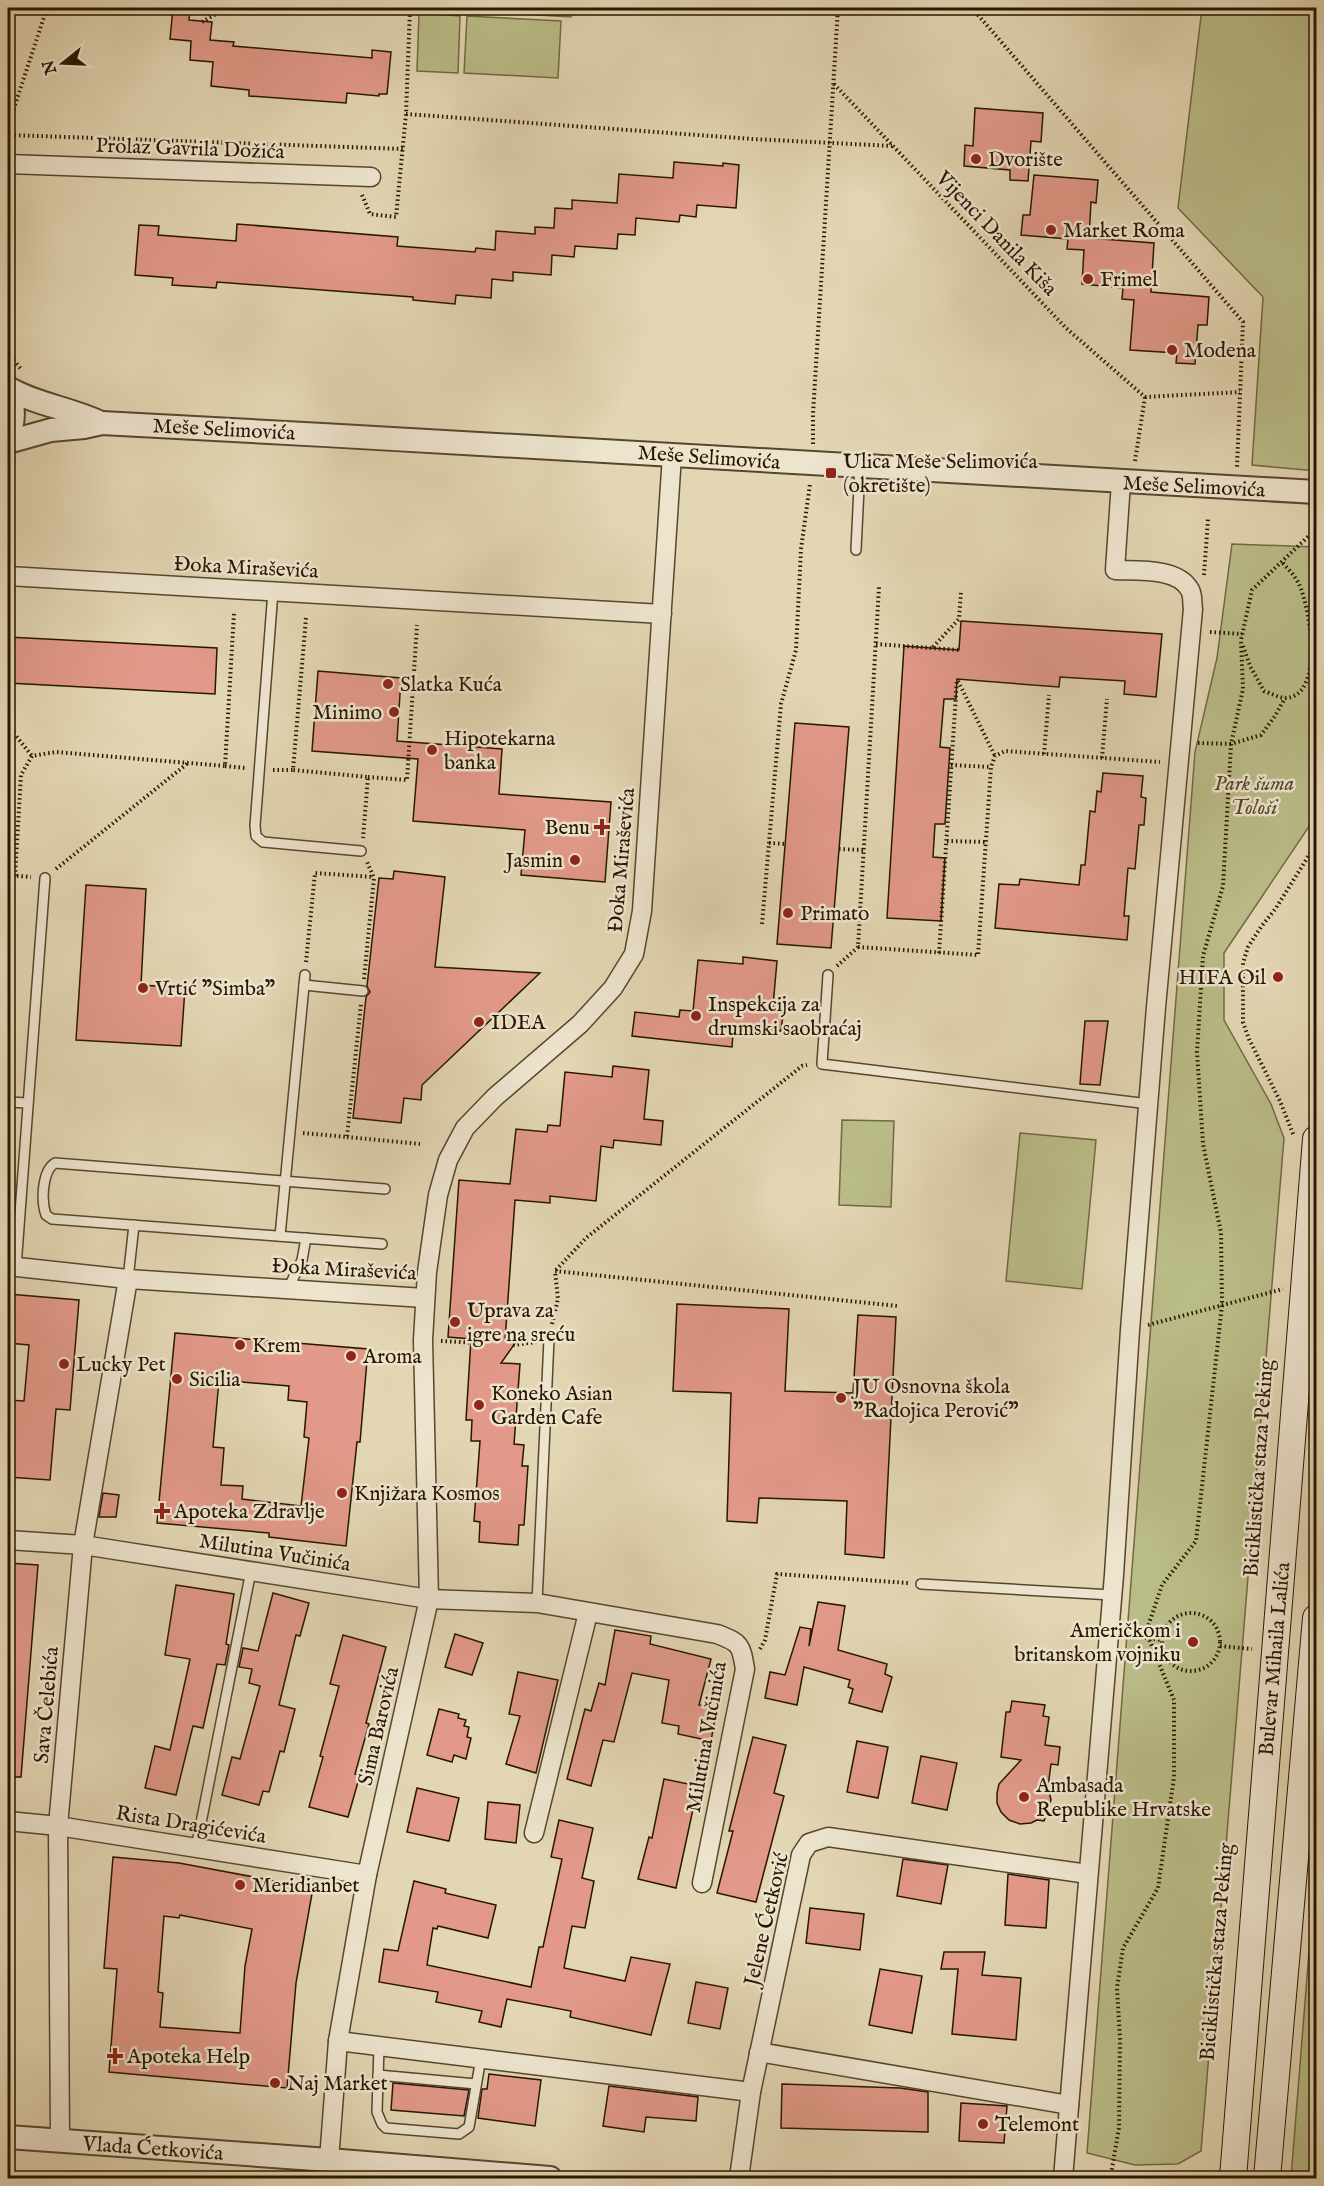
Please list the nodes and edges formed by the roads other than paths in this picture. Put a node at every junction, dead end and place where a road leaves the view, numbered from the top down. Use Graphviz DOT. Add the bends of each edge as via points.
graph roads {
  1 [pos="8,158"];
  2 [pos="371,177"];
  3 [pos="8,388"];
  4 [pos="102,423"];
  5 [pos="8,437"];
  6 [pos="8,442"];
  7 [pos="672,455"];
  8 [pos="860,467"];
  9 [pos="1126,482"];
  10 [pos="1317,492"];
  11 [pos="856,550"];
  12 [pos="8,576"];
  13 [pos="273,591"];
  14 [pos="662,614"];
  15 [pos="362,851"];
  16 [pos="45,878"];
  17 [pos="828,975"];
  18 [pos="363,991"];
  19 [pos="8,1102"];
  20 [pos="28,1103"];
  21 [pos="1149,1104"];
  22 [pos="1306,1142"];
  23 [pos="285,1180"];
  24 [pos="384,1189"];
  25 [pos="134,1225"];
  26 [pos="280,1236"];
  27 [pos="306,1238"];
  28 [pos="382,1244"];
  29 [pos="12,1266"];
  30 [pos="128,1279"];
  31 [pos="288,1289"];
  32 [pos="424,1298"];
  33 [pos="549,1339"];
  34 [pos="8,1540"];
  35 [pos="83,1545"];
  36 [pos="251,1571"];
  37 [pos="921,1584"];
  38 [pos="1112,1595"];
  39 [pos="429,1599"];
  40 [pos="537,1603"];
  41 [pos="588,1613"];
  42 [pos="1317,1618"];
  43 [pos="8,1821"];
  44 [pos="58,1826"];
  45 [pos="534,1833"];
  46 [pos="196,1848"];
  47 [pos="1088,1874"];
  48 [pos="367,1875"];
  49 [pos="702,1883"];
  50 [pos="338,2041"];
  51 [pos="379,2046"];
  52 [pos="759,2052"];
  53 [pos="481,2058"];
  54 [pos="378,2075"];
  55 [pos="476,2084"];
  56 [pos="751,2092"];
  57 [pos="1069,2104"];
  58 [pos="8,2137"];
  59 [pos="60,2140"];
  60 [pos="329,2160"];
  61 [pos="352,2170"];
  62 [pos="488,2176"];
  63 [pos="550,2178"];
  64 [pos="739,2178"];
  65 [pos="1063,2178"];
  66 [pos="1233,2178"];
  67 [pos="1267,2178"];
  1 -- 2 [label="street, Prolaz Gavrila Dožića"];
  3 -- 4 [label="street, Meše Selimovića" via="36,402"];
  3 -- 5 [label="street" via="14,415"];
  4 -- 6 [label="street, Meše Selimovića" via="51,430"];
  4 -- 7 [label="street, Meše Selimovića"];
  7 -- 8 [label="street, Meše Selimovića"];
  7 -- 14 [label="street, Đoka Miraševića"];
  8 -- 9 [label="street, Meše Selimovića"];
  8 -- 11 [label="lane"];
  9 -- 10 [label="street, Meše Selimovića"];
  9 -- 21 [label="street" via="1115,570 1167,573 1190,590 1193,609"];
  12 -- 13 [label="street, Đoka Miraševića"];
  13 -- 14 [label="street, Đoka Miraševića"];
  13 -- 15 [label="lane" via="256,836 263,842"];
  14 -- 32 [label="street, Đoka Miraševića" via="642,911 634,954 613,988 580,1024 465,1128 448,1160 438,1195"];
  16 -- 20 [label="lane"];
  17 -- 21 [label="lane" via="822,1064"];
  18 -- 23 [label="lane" via="304,980"];
  19 -- 20 [label="lane"];
  20 -- 29 [label="lane"];
  21 -- 38 [label="street"];
  22 -- 66 [label="main road, Bulevar Mihaila Lalića"];
  23 -- 24 [label="lane"];
  23 -- 25 [label="lane" via="55,1163 49,1168 43,1205 48,1217"];
  23 -- 26 [label="lane"];
  25 -- 26 [label="lane"];
  25 -- 30 [label="lane"];
  26 -- 27 [label="lane"];
  27 -- 28 [label="lane"];
  27 -- 31 [label="lane" via="302,1260"];
  29 -- 30 [label="street, Đoka Miraševića"];
  30 -- 31 [label="street, Đoka Miraševića"];
  30 -- 35 [label="street, Sava Čelebića"];
  31 -- 32 [label="street, Đoka Miraševića"];
  32 -- 39 [label="street, Sima Barovića"];
  33 -- 40 [label="lane"];
  34 -- 35 [label="street, Milutina Vučinića"];
  35 -- 36 [label="street, Milutina Vučinića"];
  35 -- 44 [label="street, Sava Čelebića"];
  36 -- 39 [label="street, Milutina Vučinića"];
  36 -- 46 [label="lane"];
  37 -- 38 [label="lane"];
  38 -- 47 [label="street"];
  39 -- 40 [label="street, Milutina Vučinića"];
  39 -- 48 [label="street, Sima Barovića"];
  40 -- 41 [label="street, Milutina Vučinića"];
  41 -- 45 [label="street"];
  41 -- 49 [label="street, Milutina Vučinića" via="717,1634 733,1640 742,1649 745,1670"];
  42 -- 67 [label="main road, Bulevar Mihaila Lalića"];
  43 -- 44 [label="street, Rista Dragićevića"];
  44 -- 46 [label="street, Rista Dragićevića"];
  44 -- 59 [label="street, Sava Čelebića"];
  46 -- 48 [label="street, Rista Dragićevića"];
  47 -- 52 [label="street, Jelene Ćetković" via="828,1837 809,1843 801,1855"];
  47 -- 57 [label="street"];
  48 -- 50 [label="street, Sima Barovića"];
  50 -- 51 [label="street"];
  50 -- 60 [label="street, Sima Barovića"];
  51 -- 53 [label="street"];
  51 -- 54 [label="lane"];
  52 -- 56 [label="street, Jelene Ćetković"];
  52 -- 57 [label="street"];
  53 -- 55 [label="lane"];
  53 -- 56 [label="street"];
  54 -- 55 [label="lane"];
  54 -- 55 [label="lane" via="377,2112 386,2128 459,2134 469,2127"];
  56 -- 64 [label="street, Jelene Ćetković"];
  57 -- 65 [label="street"];
  58 -- 59 [label="street, Vlada Ćetkovića"];
  59 -- 60 [label="street, Vlada Ćetkovića"];
  60 -- 61 [label="street, Vlada Ćetkovića"];
  61 -- 62 [label="street, Vlada Ćetkovića"];
  62 -- 63 [label="street, Vlada Ćetkovića"];
}
